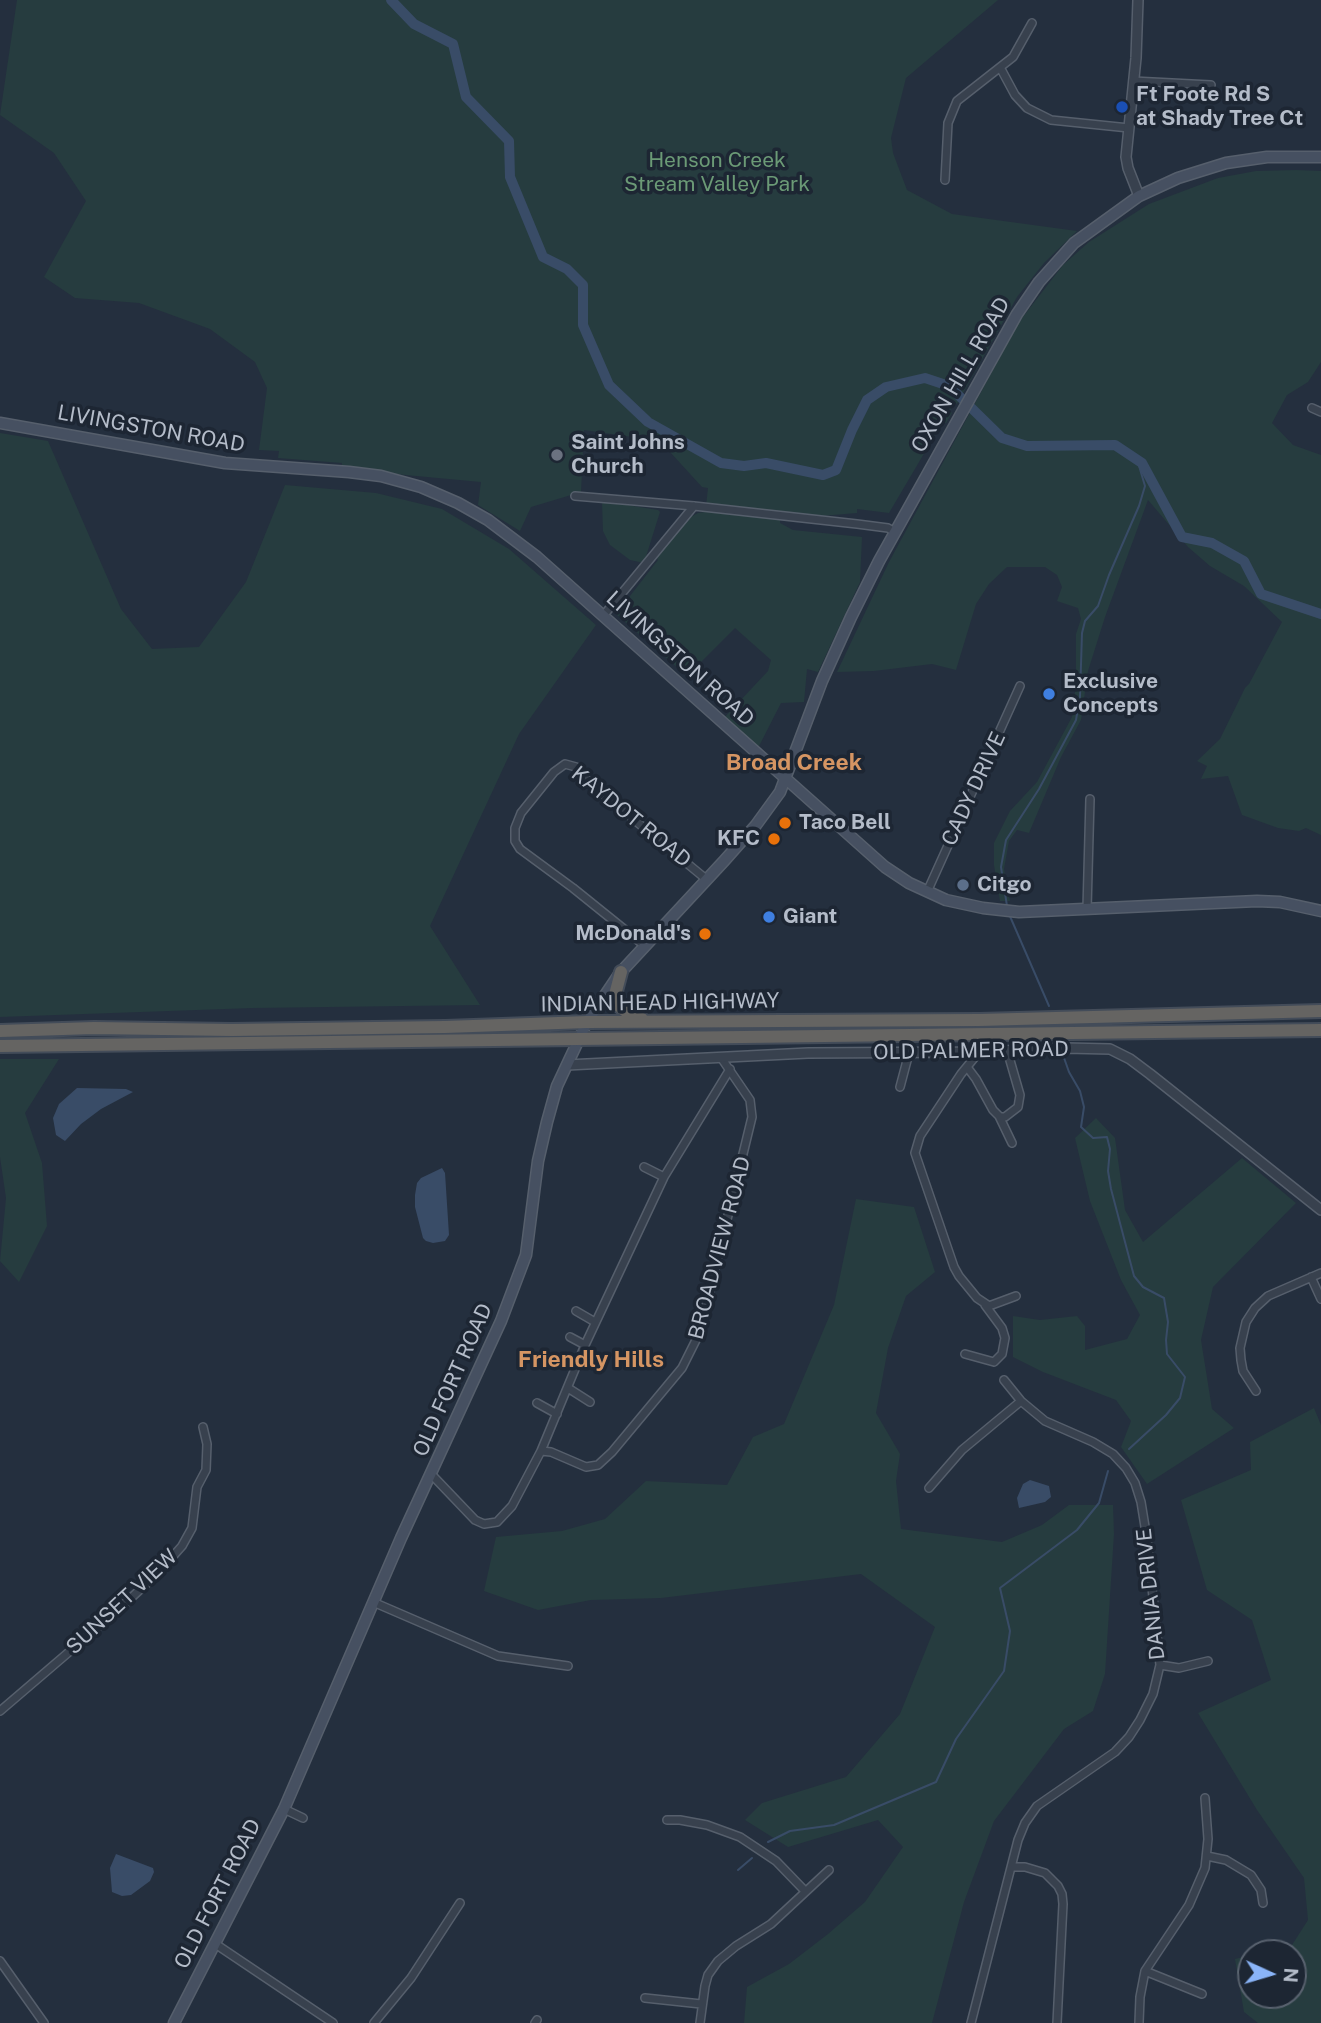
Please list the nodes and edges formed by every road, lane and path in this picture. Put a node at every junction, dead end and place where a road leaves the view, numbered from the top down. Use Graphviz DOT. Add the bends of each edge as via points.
graph roads {
  1 [pos="1138,0"];
  2 [pos="1032,23"];
  3 [pos="1000,69"];
  4 [pos="1133,82"];
  5 [pos="1211,85"];
  6 [pos="1129,128"];
  7 [pos="1321,157"];
  8 [pos="945,180"];
  9 [pos="1139,196"];
  10 [pos="1312,408"];
  11 [pos="1321,412"];
  12 [pos="0,423"];
  13 [pos="575,496"];
  14 [pos="694,506"];
  15 [pos="895,532"];
  16 [pos="603,616"];
  17 [pos="1020,687"];
  18 [pos="786,780"];
  19 [pos="1090,799"];
  20 [pos="706,879"];
  21 [pos="927,892"];
  22 [pos="1087,909"];
  23 [pos="1321,911"];
  24 [pos="645,946"];
  25 [pos="621,972"];
  26 [pos="1321,1011"];
  27 [pos="587,1022"];
  28 [pos="670,1022"];
  29 [pos="1321,1030"];
  30 [pos="0,1031"];
  31 [pos="578,1040"];
  32 [pos="0,1046"];
  33 [pos="1007,1051"];
  34 [pos="979,1052"];
  35 [pos="909,1053"];
  36 [pos="722,1059"];
  37 [pos="567,1065"];
  38 [pos="967,1067"];
  39 [pos="730,1069"];
  40 [pos="900,1087"];
  41 [pos="999,1116"];
  42 [pos="1012,1143"];
  43 [pos="644,1167"];
  44 [pos="664,1177"];
  45 [pos="1321,1210"];
  46 [pos="1321,1273"];
  47 [pos="1311,1277"];
  48 [pos="1016,1296"];
  49 [pos="1321,1299"];
  50 [pos="985,1305"];
  51 [pos="576,1311"];
  52 [pos="595,1322"];
  53 [pos="570,1337"];
  54 [pos="585,1345"];
  55 [pos="965,1354"];
  56 [pos="1004,1380"];
  57 [pos="568,1388"];
  58 [pos="1255,1391"];
  59 [pos="1021,1401"];
  60 [pos="590,1402"];
  61 [pos="537,1403"];
  62 [pos="557,1415"];
  63 [pos="204,1427"];
  64 [pos="541,1451"];
  65 [pos="432,1475"];
  66 [pos="929,1488"];
  67 [pos="373,1602"];
  68 [pos="1208,1661"];
  69 [pos="1160,1665"];
  70 [pos="568,1666"];
  71 [pos="0,1711"];
  72 [pos="1205,1798"];
  73 [pos="284,1809"];
  74 [pos="303,1818"];
  75 [pos="667,1820"];
  76 [pos="1207,1856"];
  77 [pos="1012,1867"];
  78 [pos="829,1870"];
  79 [pos="805,1891"];
  80 [pos="460,1903"];
  81 [pos="1263,1903"];
  82 [pos="214,1943"];
  83 [pos="0,1961"];
  84 [pos="1145,1972"];
  85 [pos="1202,1994"];
  86 [pos="645,1998"];
  87 [pos="701,2004"];
  88 [pos="44,2023"];
  89 [pos="174,2023"];
  90 [pos="333,2023"];
  91 [pos="374,2023"];
  92 [pos="700,2023"];
  93 [pos="971,2023"];
  94 [pos="1057,2023"];
  95 [pos="1139,2023"];
  1 -- 4 [label="street"];
  2 -- 3 [label="street" via="1013,57"];
  3 -- 6 [label="street" via="1027,108 1051,120"];
  3 -- 8 [label="street" via="957,101 948,123"];
  4 -- 5 [label="street"];
  4 -- 6 [label="street"];
  6 -- 9 [label="street" via="1128,168"];
  7 -- 9 [label="main road, OXON HILL ROAD" via="1226,163"];
  9 -- 15 [label="main road, OXON HILL ROAD" via="1074,243 1048,270 1017,314"];
  10 -- 11 [label="street"];
  12 -- 16 [label="main road, LIVINGSTON ROAD" via="225,463 349,472 409,483 458,503 505,532"];
  13 -- 14 [label="street"];
  14 -- 15 [label="street"];
  14 -- 16 [label="street"];
  15 -- 18 [label="main road, OXON HILL ROAD" via="822,681"];
  16 -- 18 [label="main road, LIVINGSTON ROAD"];
  17 -- 21 [label="street, CADY DRIVE"];
  18 -- 20 [label="main road, OLD FORT ROAD" via="764,816"];
  18 -- 21 [label="main road, LIVINGSTON ROAD" via="885,867"];
  19 -- 22 [label="street"];
  20 -- 24 [label="main road, OLD FORT ROAD"];
  20 -- 24 [label="street, KAYDOT ROAD" via="576,768 565,764 554,772 521,813 514,841"];
  21 -- 22 [label="main road, LIVINGSTON ROAD" via="998,911"];
  22 -- 23 [label="main road, LIVINGSTON ROAD" via="1257,901"];
  24 -- 25 [label="main road, OLD FORT ROAD"];
  25 -- 27 [label="main road, OLD FORT ROAD"];
  25 -- 28 [label="highway" via="617,999 625,1012"];
  26 -- 28 [label="highway, INDIAN HEAD HIGHWAY"];
  27 -- 28 [label="highway, INDIAN HEAD HIGHWAY"];
  27 -- 30 [label="highway, INDIAN HEAD HIGHWAY"];
  27 -- 31 [label="main road, OLD FORT ROAD"];
  29 -- 31 [label="highway, INDIAN HEAD HIGHWAY"];
  31 -- 32 [label="highway, INDIAN HEAD HIGHWAY"];
  31 -- 37 [label="main road, OLD FORT ROAD"];
  33 -- 34 [label="street, OLD PALMER ROAD"];
  33 -- 41 [label="street" via="1020,1101 1010,1114"];
  33 -- 45 [label="street, OLD PALMER ROAD" via="1093,1048 1119,1053"];
  34 -- 35 [label="street, OLD PALMER ROAD"];
  34 -- 38 [label="street"];
  35 -- 36 [label="street, OLD PALMER ROAD"];
  35 -- 40 [label="street"];
  36 -- 37 [label="street, OLD PALMER ROAD"];
  36 -- 39 [label="street, BROADVIEW ROAD"];
  37 -- 65 [label="main road, OLD FORT ROAD" via="557,1086 538,1161 522,1271"];
  38 -- 41 [label="street"];
  38 -- 50 [label="street" via="920,1136 915,1153 954,1267"];
  39 -- 44 [label="street"];
  39 -- 64 [label="street, BROADVIEW ROAD" via="750,1100 752,1117 693,1350 597,1465 586,1467"];
  41 -- 42 [label="street"];
  43 -- 44 [label="street"];
  44 -- 52 [label="street"];
  46 -- 47 [label="street"];
  47 -- 49 [label="street"];
  47 -- 58 [label="street" via="1268,1296 1246,1322 1241,1360"];
  48 -- 50 [label="street"];
  50 -- 55 [label="street" via="1002,1328 1002,1354 994,1362"];
  51 -- 52 [label="street"];
  52 -- 54 [label="street"];
  53 -- 54 [label="street"];
  54 -- 57 [label="street"];
  56 -- 59 [label="street, DANIA DRIVE"];
  57 -- 60 [label="street"];
  57 -- 62 [label="street"];
  59 -- 66 [label="street" via="962,1450"];
  59 -- 69 [label="street, DANIA DRIVE" via="1045,1421 1113,1454 1135,1483 1147,1539"];
  61 -- 62 [label="street"];
  62 -- 64 [label="street"];
  63 -- 71 [label="street, SUNSET VIEW" via="206,1470 197,1487 192,1528 182,1546 118,1610"];
  64 -- 65 [label="street" via="512,1506 491,1524 475,1520"];
  65 -- 67 [label="main road, OLD FORT ROAD"];
  67 -- 70 [label="street" via="498,1656"];
  67 -- 73 [label="main road, OLD FORT ROAD"];
  68 -- 69 [label="street" via="1179,1668"];
  69 -- 77 [label="street, DANIA DRIVE" via="1153,1694 1129,1737 1115,1752 1037,1806 1025,1823"];
  72 -- 76 [label="street"];
  73 -- 74 [label="street"];
  73 -- 82 [label="main road, OLD FORT ROAD"];
  75 -- 79 [label="street" via="707,1825 740,1837 776,1861"];
  76 -- 81 [label="street" via="1226,1860 1251,1875"];
  76 -- 84 [label="street" via="1195,1893"];
  77 -- 93 [label="street, DANIA DRIVE"];
  77 -- 94 [label="street" via="1045,1873 1062,1894"];
  78 -- 79 [label="street"];
  79 -- 87 [label="street" via="771,1924 718,1961 708,1975"];
  80 -- 91 [label="street" via="412,1976"];
  82 -- 89 [label="main road, OLD FORT ROAD"];
  82 -- 90 [label="street"];
  83 -- 88 [label="street"];
  84 -- 85 [label="street"];
  84 -- 95 [label="street"];
  86 -- 87 [label="street"];
  87 -- 92 [label="street"];
}
